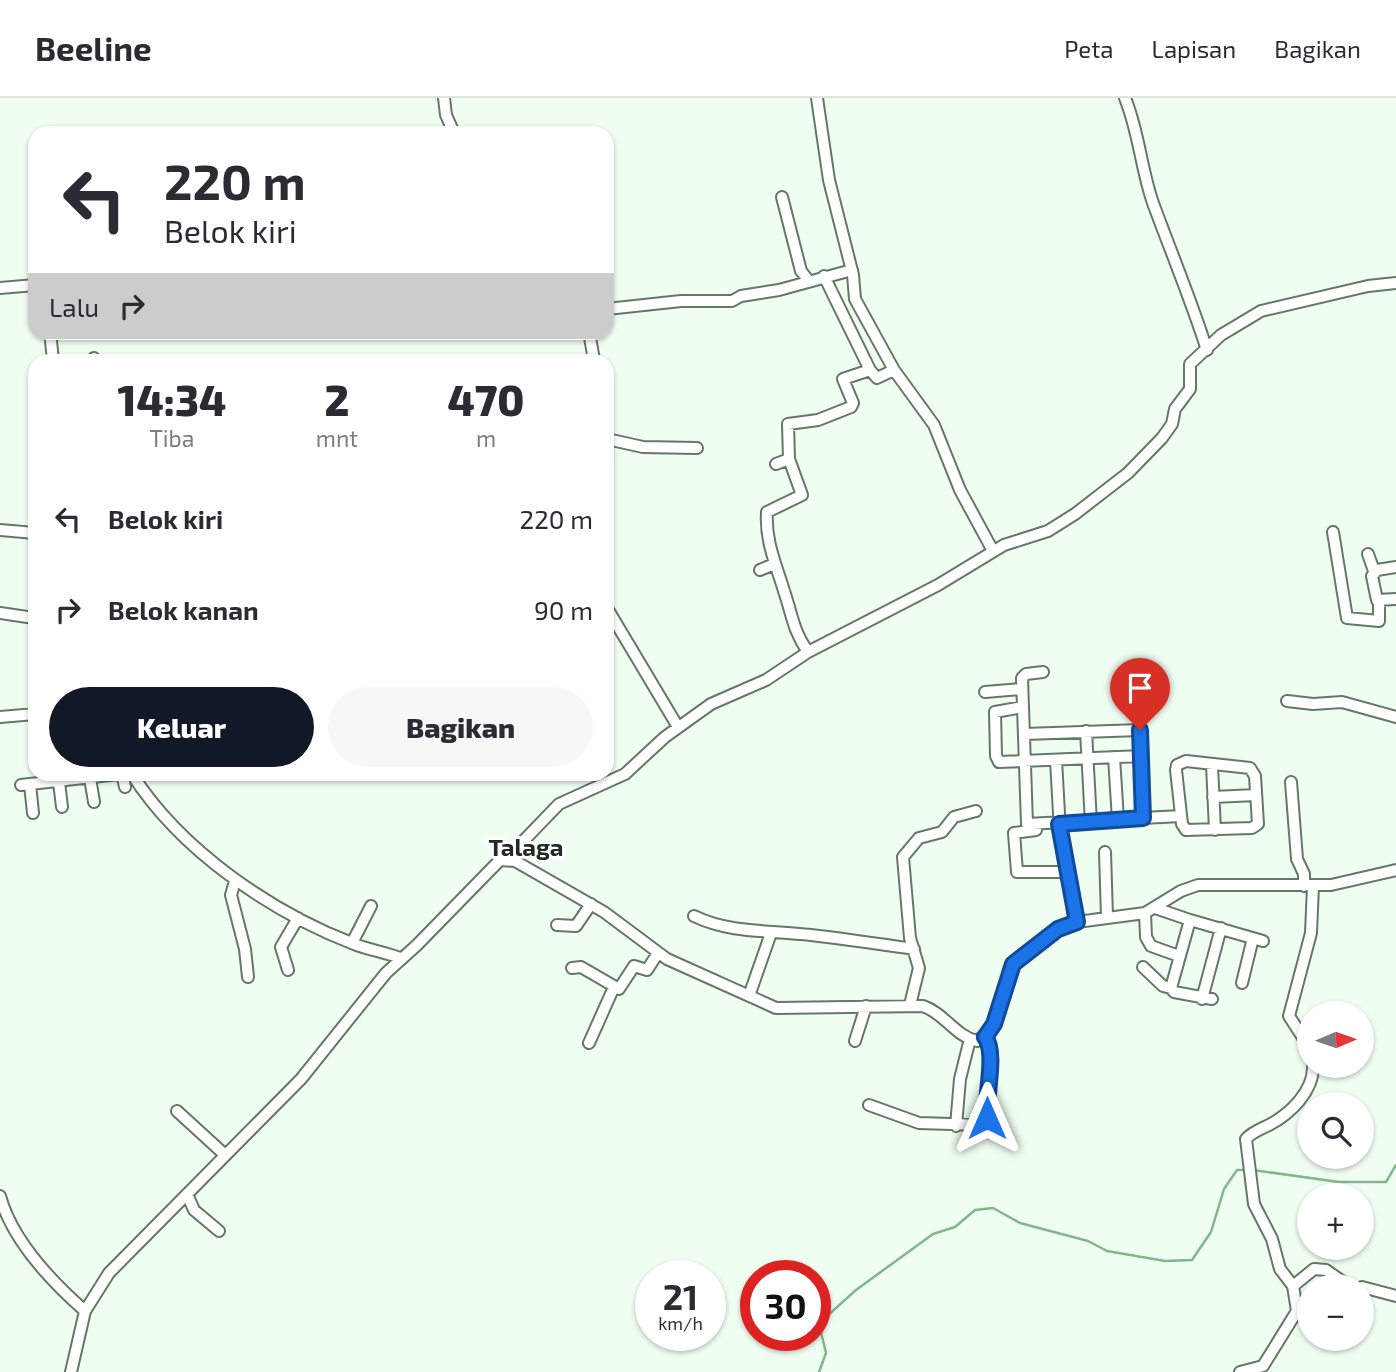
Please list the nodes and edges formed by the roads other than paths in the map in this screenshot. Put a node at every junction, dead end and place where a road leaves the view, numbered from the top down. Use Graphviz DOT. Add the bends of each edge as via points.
graph roads {
  1 [pos="444,98"];
  2 [pos="817,98"];
  3 [pos="1125,98"];
  4 [pos="451,126"];
  5 [pos="782,197"];
  6 [pos="852,270"];
  7 [pos="824,276"];
  8 [pos="809,281"];
  9 [pos="1396,283"];
  10 [pos="28,286"];
  11 [pos="0,288"];
  12 [pos="614,308"];
  13 [pos="1208,350"];
  14 [pos="870,370"];
  15 [pos="894,370"];
  16 [pos="614,441"];
  17 [pos="697,448"];
  18 [pos="789,459"];
  19 [pos="776,464"];
  20 [pos="0,530"];
  21 [pos="28,532"];
  22 [pos="1332,532"];
  23 [pos="993,551"];
  24 [pos="1368,554"];
  25 [pos="774,564"];
  26 [pos="1396,567"];
  27 [pos="760,570"];
  28 [pos="1374,571"];
  29 [pos="1396,599"];
  30 [pos="1379,601"];
  31 [pos="0,613"];
  32 [pos="28,617"];
  33 [pos="614,620"];
  34 [pos="808,652"];
  35 [pos="1043,673"];
  36 [pos="1022,689"];
  37 [pos="985,692"];
  38 [pos="1287,701"];
  39 [pos="1023,707"];
  40 [pos="28,714"];
  41 [pos="0,716"];
  42 [pos="1396,717"];
  43 [pos="678,727"];
  44 [pos="1086,731"];
  45 [pos="1025,734"];
  46 [pos="1142,756"];
  47 [pos="1114,757"];
  48 [pos="1087,758"];
  49 [pos="1056,760"];
  50 [pos="1025,762"];
  51 [pos="1212,765"];
  52 [pos="614,779"];
  53 [pos="67,781"];
  54 [pos="90,781"];
  55 [pos="122,781"];
  56 [pos="138,781"];
  57 [pos="610,781"];
  58 [pos="59,782"];
  59 [pos="1291,782"];
  60 [pos="124,787"];
  61 [pos="1256,795"];
  62 [pos="1213,797"];
  63 [pos="94,802"];
  64 [pos="62,807"];
  65 [pos="976,811"];
  66 [pos="33,813"];
  67 [pos="1181,816"];
  68 [pos="1143,818"];
  69 [pos="1118,820"];
  70 [pos="1091,823"];
  71 [pos="1027,827"];
  72 [pos="1059,828"];
  73 [pos="1214,830"];
  74 [pos="1105,852"];
  75 [pos="506,859"];
  76 [pos="1396,870"];
  77 [pos="1065,872"];
  78 [pos="235,881"];
  79 [pos="1308,886"];
  80 [pos="591,904"];
  81 [pos="371,906"];
  82 [pos="1150,911"];
  83 [pos="694,916"];
  84 [pos="1107,917"];
  85 [pos="298,918"];
  86 [pos="1190,920"];
  87 [pos="1077,922"];
  88 [pos="557,926"];
  89 [pos="1220,928"];
  90 [pos="771,933"];
  91 [pos="352,943"];
  92 [pos="914,949"];
  93 [pos="658,953"];
  94 [pos="1179,956"];
  95 [pos="400,958"];
  96 [pos="572,968"];
  97 [pos="1143,968"];
  98 [pos="288,970"];
  99 [pos="248,976"];
  100 [pos="1242,983"];
  101 [pos="614,987"];
  102 [pos="1171,988"];
  103 [pos="749,996"];
  104 [pos="910,1005"];
  105 [pos="866,1006"];
  106 [pos="1297,1028"];
  107 [pos="985,1037"];
  108 [pos="970,1039"];
  109 [pos="855,1041"];
  110 [pos="589,1043"];
  111 [pos="1311,1078"];
  112 [pos="869,1105"];
  113 [pos="177,1111"];
  114 [pos="956,1126"];
  115 [pos="224,1154"];
  116 [pos="187,1194"];
  117 [pos="0,1196"];
  118 [pos="219,1231"];
  119 [pos="1308,1274"];
  120 [pos="1332,1274"];
  121 [pos="1297,1283"];
  122 [pos="1293,1286"];
  123 [pos="1374,1290"];
  124 [pos="1396,1296"];
  125 [pos="85,1311"];
  126 [pos="71,1372"];
  127 [pos="1240,1372"];
  1 -- 4 [label="street"];
  2 -- 6 [label="street" via="832,191"];
  3 -- 13 [label="street" via="1153,202"];
  5 -- 8 [label="street" via="801,271"];
  6 -- 7 [label="street"];
  6 -- 15 [label="street" via="857,303"];
  7 -- 8 [label="street"];
  7 -- 14 [label="street"];
  8 -- 12 [label="street" via="732,301"];
  9 -- 13 [label="street" via="1266,309 1221,335"];
  10 -- 11 [label="street"];
  13 -- 23 [label="street" via="1190,364 1190,388 1175,409 1171,427 1128,473 1055,527"];
  14 -- 15 [label="street" via="877,378"];
  14 -- 18 [label="street" via="843,379 851,407 818,420 788,424"];
  15 -- 23 [label="street" via="934,425 960,490"];
  16 -- 17 [label="street" via="643,447"];
  18 -- 19 [label="street"];
  18 -- 25 [label="street" via="802,495 766,513"];
  20 -- 21 [label="street"];
  22 -- 30 [label="street" via="1347,618 1379,621"];
  23 -- 34 [label="street"];
  24 -- 28 [label="street"];
  25 -- 27 [label="street"];
  25 -- 34 [label="street" via="793,628"];
  26 -- 28 [label="street"];
  28 -- 30 [label="street" via="1372,582"];
  29 -- 30 [label="street"];
  31 -- 32 [label="street"];
  33 -- 43 [label="street"];
  34 -- 43 [label="street" via="773,676 726,695"];
  35 -- 36 [label="street" via="1026,674"];
  36 -- 37 [label="street"];
  36 -- 39 [label="street"];
  38 -- 42 [label="street" via="1342,702"];
  39 -- 45 [label="street"];
  39 -- 50 [label="street" via="1001,709 994,715 997,760"];
  40 -- 41 [label="street"];
  43 -- 52 [label="street"];
  44 -- 45 [label="street"];
  44 -- 46 [label="street" via="1138,728"];
  44 -- 48 [label="street"];
  45 -- 50 [label="street"];
  46 -- 47 [label="street"];
  46 -- 68 [label="street"];
  47 -- 48 [label="street"];
  47 -- 69 [label="street"];
  48 -- 49 [label="street"];
  48 -- 70 [label="street"];
  49 -- 50 [label="street"];
  49 -- 72 [label="street"];
  50 -- 71 [label="street"];
  51 -- 61 [label="street" via="1250,768"];
  51 -- 62 [label="street"];
  51 -- 67 [label="street" via="1186,761 1177,765"];
  53 -- 58 [label="street"];
  54 -- 63 [label="street"];
  55 -- 60 [label="street"];
  56 -- 78 [label="street" via="183,834"];
  57 -- 75 [label="street" via="559,804"];
  58 -- 64 [label="street"];
  58 -- 66 [label="street" via="25,785"];
  59 -- 79 [label="street" via="1297,859"];
  61 -- 62 [label="street"];
  61 -- 73 [label="street" via="1256,827"];
  62 -- 73 [label="street"];
  65 -- 92 [label="street" via="954,817 944,831 919,838 905,853 902,870"];
  67 -- 68 [label="street"];
  67 -- 73 [label="street" via="1189,832"];
  68 -- 69 [label="street"];
  69 -- 70 [label="street"];
  70 -- 72 [label="street"];
  71 -- 72 [label="street"];
  71 -- 77 [label="street" via="1014,833 1017,872"];
  72 -- 77 [label="street"];
  74 -- 84 [label="street"];
  75 -- 80 [label="street"];
  75 -- 95 [label="street" via="496,862"];
  76 -- 79 [label="street"];
  77 -- 87 [label="street"];
  78 -- 85 [label="street"];
  78 -- 99 [label="street" via="231,895"];
  79 -- 82 [label="street" via="1198,885"];
  79 -- 106 [label="street" via="1311,933 1289,1016"];
  80 -- 88 [label="street" via="576,926"];
  80 -- 93 [label="street"];
  81 -- 91 [label="street"];
  82 -- 84 [label="street"];
  82 -- 86 [label="street"];
  82 -- 94 [label="street" via="1146,937 1151,946"];
  83 -- 90 [label="street" via="723,927"];
  84 -- 87 [label="street"];
  85 -- 91 [label="street"];
  85 -- 98 [label="street" via="281,947"];
  86 -- 89 [label="street"];
  86 -- 94 [label="street"];
  87 -- 107 [label="street" via="1058,929 1013,964 994,1024"];
  89 -- 100 [label="street" via="1258,940"];
  89 -- 102 [label="street" via="1207,999"];
  90 -- 92 [label="street"];
  90 -- 103 [label="street"];
  91 -- 95 [label="street"];
  92 -- 104 [label="street" via="919,968"];
  93 -- 101 [label="street" via="649,969 634,966 621,988"];
  93 -- 103 [label="street"];
  94 -- 102 [label="street"];
  95 -- 115 [label="street" via="315,1064"];
  96 -- 101 [label="street" via="581,967"];
  97 -- 102 [label="street"];
  101 -- 110 [label="street"];
  103 -- 105 [label="street" via="780,1009"];
  104 -- 105 [label="street"];
  104 -- 108 [label="street" via="933,1010"];
  105 -- 109 [label="street"];
  107 -- 108 [label="street"];
  107 -- 114 [label="street" via="991,1054 987,1121 977,1127"];
  108 -- 114 [label="street" via="960,1079"];
  111 -- 122 [label="street" via="1297,1102 1246,1139 1254,1204 1272,1239 1280,1269"];
  112 -- 114 [label="street" via="919,1123"];
  113 -- 115 [label="street"];
  115 -- 116 [label="street"];
  116 -- 118 [label="street" via="194,1210"];
  116 -- 125 [label="street" via="109,1273"];
  117 -- 125 [label="street" via="32,1253"];
  119 -- 120 [label="street" via="1314,1269"];
  121 -- 122 [label="street"];
  122 -- 127 [label="street" via="1297,1311 1266,1362"];
  123 -- 124 [label="street"];
  125 -- 126 [label="street"];
}
